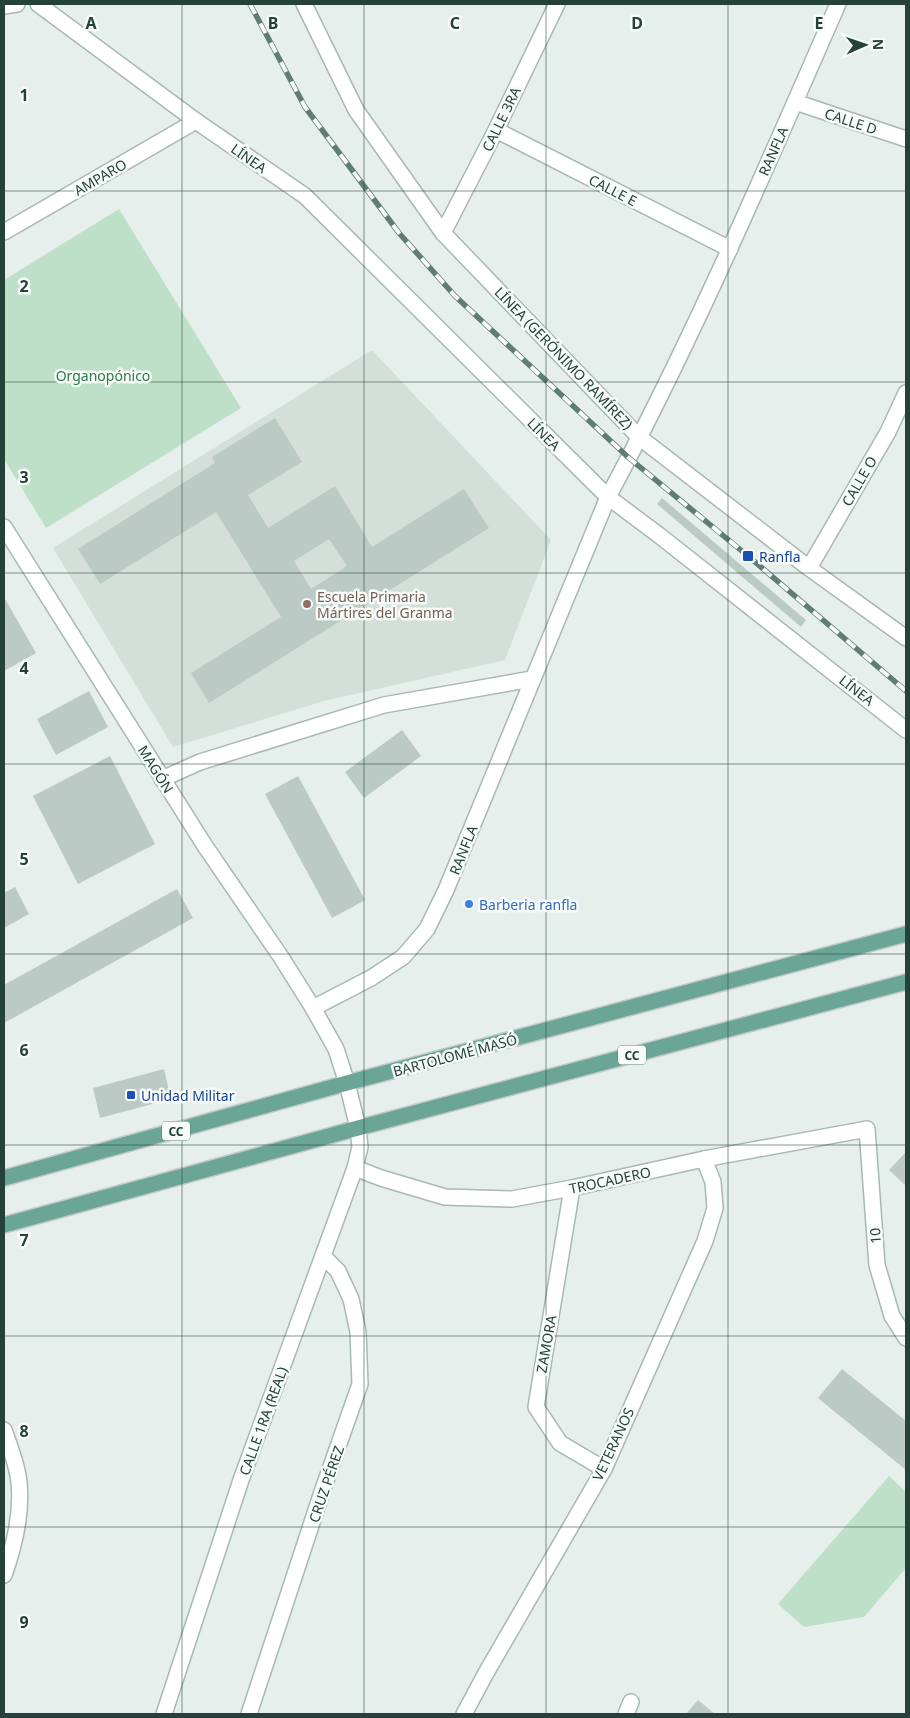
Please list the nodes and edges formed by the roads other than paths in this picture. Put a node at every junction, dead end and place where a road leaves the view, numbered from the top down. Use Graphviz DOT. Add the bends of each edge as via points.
graph roads {
  1 [pos="17,4"];
  2 [pos="38,4"];
  3 [pos="304,4"];
  4 [pos="556,4"];
  5 [pos="838,4"];
  6 [pos="4,6"];
  7 [pos="795,102"];
  8 [pos="196,121"];
  9 [pos="496,130"];
  10 [pos="906,139"];
  11 [pos="4,232"];
  12 [pos="443,233"];
  13 [pos="730,249"];
  14 [pos="906,393"];
  15 [pos="639,437"];
  16 [pos="608,497"];
  17 [pos="4,527"];
  18 [pos="809,568"];
  19 [pos="906,638"];
  20 [pos="532,678"];
  21 [pos="906,730"];
  22 [pos="162,779"];
  23 [pos="906,934"];
  24 [pos="906,982"];
  25 [pos="313,1008"];
  26 [pos="347,1083"];
  27 [pos="358,1128"];
  28 [pos="866,1129"];
  29 [pos="704,1159"];
  30 [pos="355,1168"];
  31 [pos="4,1178"];
  32 [pos="572,1188"];
  33 [pos="4,1225"];
  34 [pos="323,1256"];
  35 [pos="906,1338"];
  36 [pos="4,1430"];
  37 [pos="604,1469"];
  38 [pos="4,1574"];
  39 [pos="164,1714"];
  40 [pos="249,1714"];
  41 [pos="464,1714"];
  1 -- 6 [label="street"];
  2 -- 8 [label="street, LÍNEA"];
  3 -- 12 [label="street, LÍNEA (GERÓNIMO RAMÍREZ)" via="356,110"];
  4 -- 9 [label="street, CALLE 3RA"];
  5 -- 7 [label="street, RANFLA"];
  7 -- 10 [label="street, CALLE D"];
  7 -- 13 [label="street, RANFLA"];
  8 -- 11 [label="street, AMPARO"];
  8 -- 16 [label="street, LÍNEA" via="305,196"];
  9 -- 12 [label="street, CALLE 3RA"];
  9 -- 13 [label="street, CALLE E"];
  12 -- 15 [label="street, LÍNEA (GERÓNIMO RAMÍREZ)"];
  13 -- 15 [label="street, RANFLA"];
  14 -- 18 [label="street, CALLE O" via="888,432"];
  15 -- 16 [label="street, RANFLA"];
  15 -- 18 [label="street, LÍNEA (GERÓNIMO RAMÍREZ)"];
  16 -- 20 [label="street, RANFLA"];
  16 -- 21 [label="street, LÍNEA"];
  17 -- 22 [label="street, MAGÓN"];
  18 -- 19 [label="street, LÍNEA (GERÓNIMO RAMÍREZ)"];
  20 -- 22 [label="street" via="384,705 200,762"];
  20 -- 25 [label="street, RANFLA" via="427,929 403,957"];
  22 -- 25 [label="street, MAGÓN"];
  23 -- 26 [label="main road, BARTOLOMÉ MASÓ / CC"];
  24 -- 27 [label="main road, CC"];
  25 -- 26 [label="street" via="336,1049"];
  26 -- 27 [label="street"];
  26 -- 31 [label="main road, BARTOLOMÉ MASÓ / CC"];
  27 -- 30 [label="street, CALLE 1RA (REAL)" via="360,1147"];
  27 -- 33 [label="main road, CC"];
  28 -- 29 [label="street, TROCADERO"];
  28 -- 35 [label="street, 10" via="877,1265 892,1316"];
  29 -- 32 [label="street, TROCADERO"];
  29 -- 37 [label="street, VETERANOS" via="713,1182 716,1208 705,1240"];
  30 -- 32 [label="street, TROCADERO" via="445,1197 512,1199"];
  30 -- 34 [label="street, CALLE 1RA (REAL)"];
  32 -- 37 [label="street, ZAMORA" via="536,1407 560,1443"];
  34 -- 39 [label="street, CALLE 1RA (REAL)" via="241,1480"];
  34 -- 40 [label="street, CRUZ PÉREZ" via="338,1271 351,1299 358,1332 360,1384"];
  36 -- 38 [label="street" via="19,1482 17,1523"];
  37 -- 41 [label="street, VETERANOS"];
}
